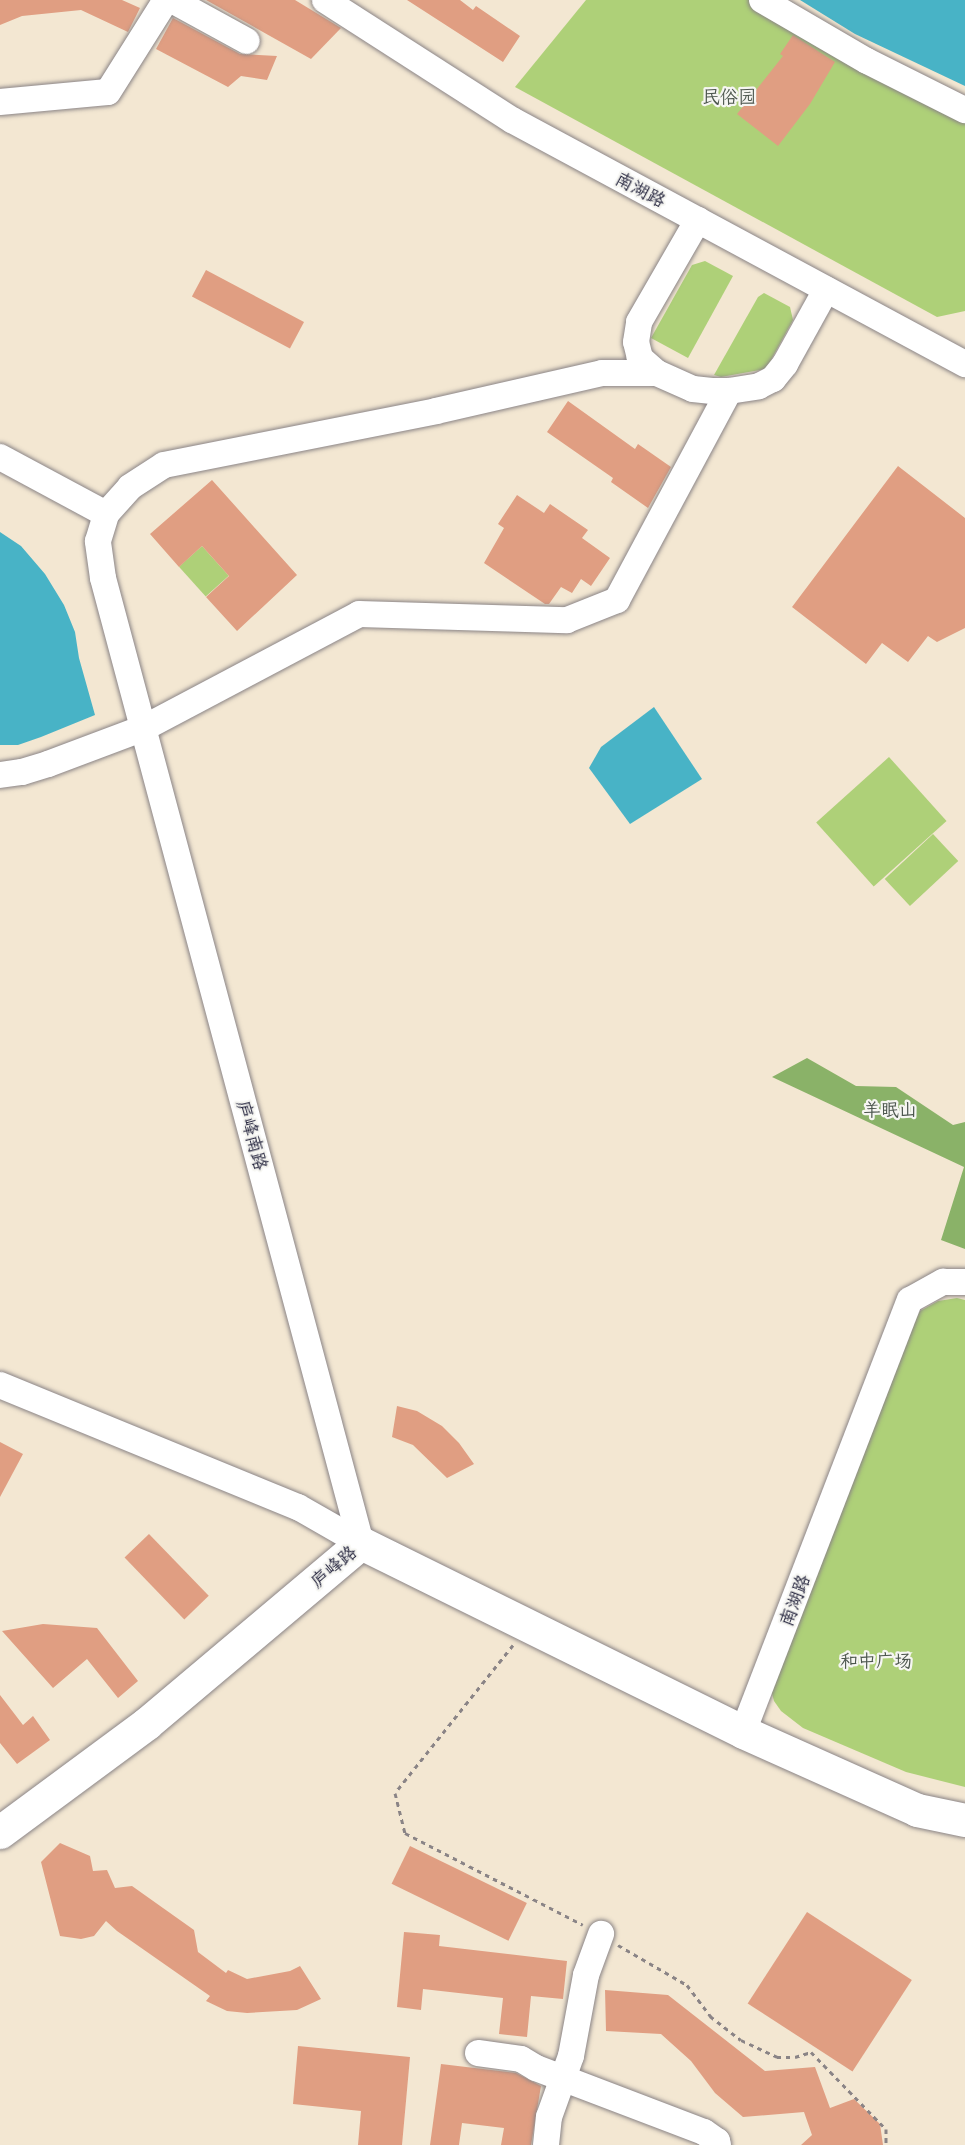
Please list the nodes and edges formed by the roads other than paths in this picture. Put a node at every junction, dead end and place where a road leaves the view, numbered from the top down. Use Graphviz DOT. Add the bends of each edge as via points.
graph roads {
  1 [pos="166,0"];
  2 [pos="172,0"];
  3 [pos="325,0"];
  4 [pos="762,0"];
  5 [pos="247,41"];
  6 [pos="0,102"];
  7 [pos="965,110"];
  8 [pos="698,220"];
  9 [pos="826,290"];
  10 [pos="965,364"];
  11 [pos="657,373"];
  12 [pos="729,392"];
  13 [pos="0,457"];
  14 [pos="106,514"];
  15 [pos="144,728"];
  16 [pos="2,781"];
  17 [pos="965,1282"];
  18 [pos="0,1385"];
  19 [pos="361,1543"];
  20 [pos="743,1732"];
  21 [pos="965,1820"];
  22 [pos="0,1832"];
  23 [pos="601,1934"];
  24 [pos="478,2053"];
  25 [pos="563,2077"];
  26 [pos="546,2145"];
  27 [pos="718,2145"];
  1 -- 6 [label="street" via="108,92"];
  2 -- 5 [label="street"];
  3 -- 8 [label="street, 南湖路" via="512,120"];
  4 -- 7 [label="street" via="867,61"];
  8 -- 9 [label="street, 南湖路"];
  8 -- 11 [label="street" via="639,322 636,342 640,358"];
  9 -- 10 [label="street, 南湖路"];
  9 -- 12 [label="street" via="773,379"];
  11 -- 12 [label="street" via="693,389"];
  11 -- 14 [label="street" via="602,373 436,411 164,465 130,488"];
  12 -- 15 [label="street" via="617,600 567,620 359,614"];
  13 -- 14 [label="street"];
  14 -- 15 [label="street, 庐峰南路" via="98,541 103,578"];
  15 -- 16 [label="street"];
  15 -- 19 [label="street, 庐峰南路"];
  17 -- 20 [label="street, 南湖路" via="943,1282 910,1300"];
  18 -- 19 [label="street" via="298,1507"];
  19 -- 20 [label="main road, 庐峰路"];
  19 -- 22 [label="main road, 庐峰路" via="146,1724"];
  20 -- 21 [label="main road" via="917,1810"];
  23 -- 25 [label="street" via="586,1975 572,2056"];
  24 -- 25 [label="street" via="521,2059"];
  25 -- 26 [label="street" via="549,2117"];
  25 -- 27 [label="street" via="704,2132"];
}
